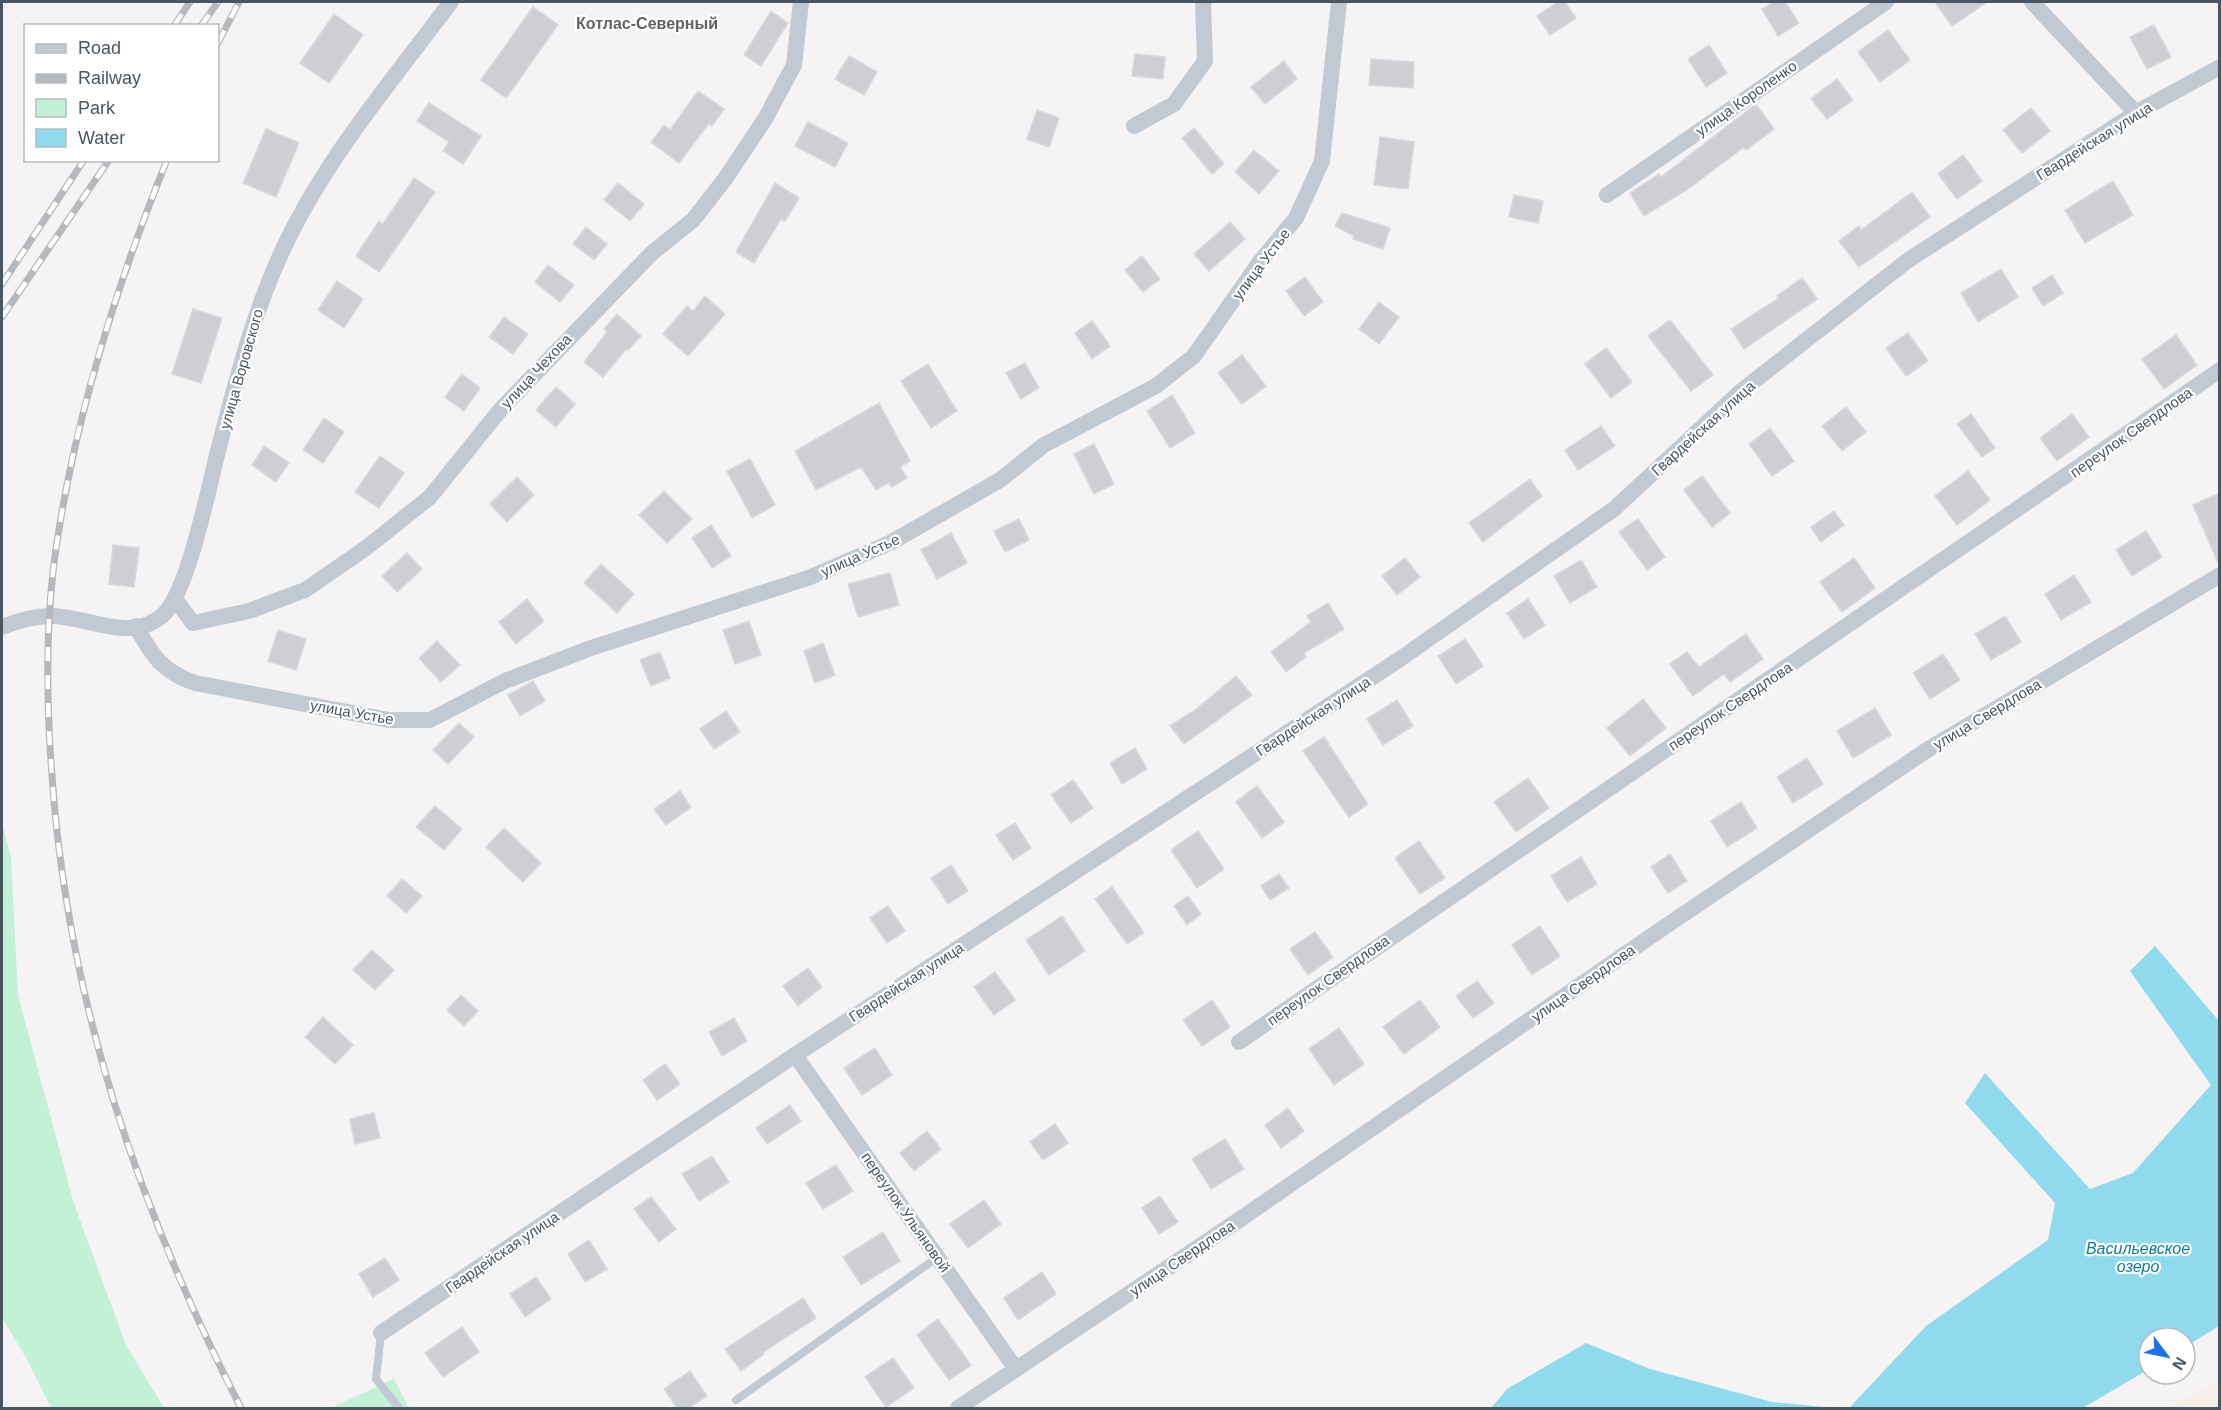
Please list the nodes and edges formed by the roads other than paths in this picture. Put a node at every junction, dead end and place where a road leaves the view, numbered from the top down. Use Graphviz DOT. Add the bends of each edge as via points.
graph roads {
  1 [pos="451,2"];
  2 [pos="801,2"];
  3 [pos="1203,2"];
  4 [pos="1339,2"];
  5 [pos="1886,2"];
  6 [pos="2032,2"];
  7 [pos="2220,67"];
  8 [pos="2136,113"];
  9 [pos="1134,126"];
  10 [pos="1607,195"];
  11 [pos="2220,370"];
  12 [pos="2220,575"];
  13 [pos="175,599"];
  14 [pos="136,626"];
  15 [pos="2,627"];
  16 [pos="1239,1042"];
  17 [pos="795,1055"];
  18 [pos="938,1257"];
  19 [pos="381,1333"];
  20 [pos="1016,1369"];
  21 [pos="736,1400"];
  22 [pos="399,1408"];
  23 [pos="958,1408"];
  1 -- 13 [label="street, улица Воровского" via="339,156 286,243 251,325"];
  2 -- 13 [label="street, улица Чехова" via="794,65 765,119 725,179 693,220 652,252 501,409 430,497 305,590 249,611 192,623"];
  3 -- 9 [label="street" via="1204,61 1174,104"];
  4 -- 14 [label="street, улица Устье" via="1322,161 1296,218 1259,263 1181,374 1044,445 1000,480 890,543 808,578 591,648 506,681 430,720 389,720 195,683 161,665"];
  5 -- 10 [label="street, улица Короленко"];
  6 -- 8 [label="street"];
  7 -- 8 [label="street, Гвардейская улица"];
  8 -- 17 [label="street, Гвардейская улица" via="1907,261 1740,392 1614,509 1446,627"];
  11 -- 16 [label="street, переулок Свердлова"];
  12 -- 20 [label="street, улица Свердлова" via="1930,748"];
  13 -- 14 [label="street, улица Воровского" via="151,623"];
  14 -- 15 [label="street, улица Воровского" via="116,628 50,616"];
  17 -- 18 [label="street, переулок Ульяновой"];
  17 -- 19 [label="street, Гвардейская улица"];
  18 -- 20 [label="street, переулок Ульяновой"];
  18 -- 21 [label="lane"];
  19 -- 22 [label="lane" via="376,1379"];
  20 -- 23 [label="street, улица Свердлова"];
}
